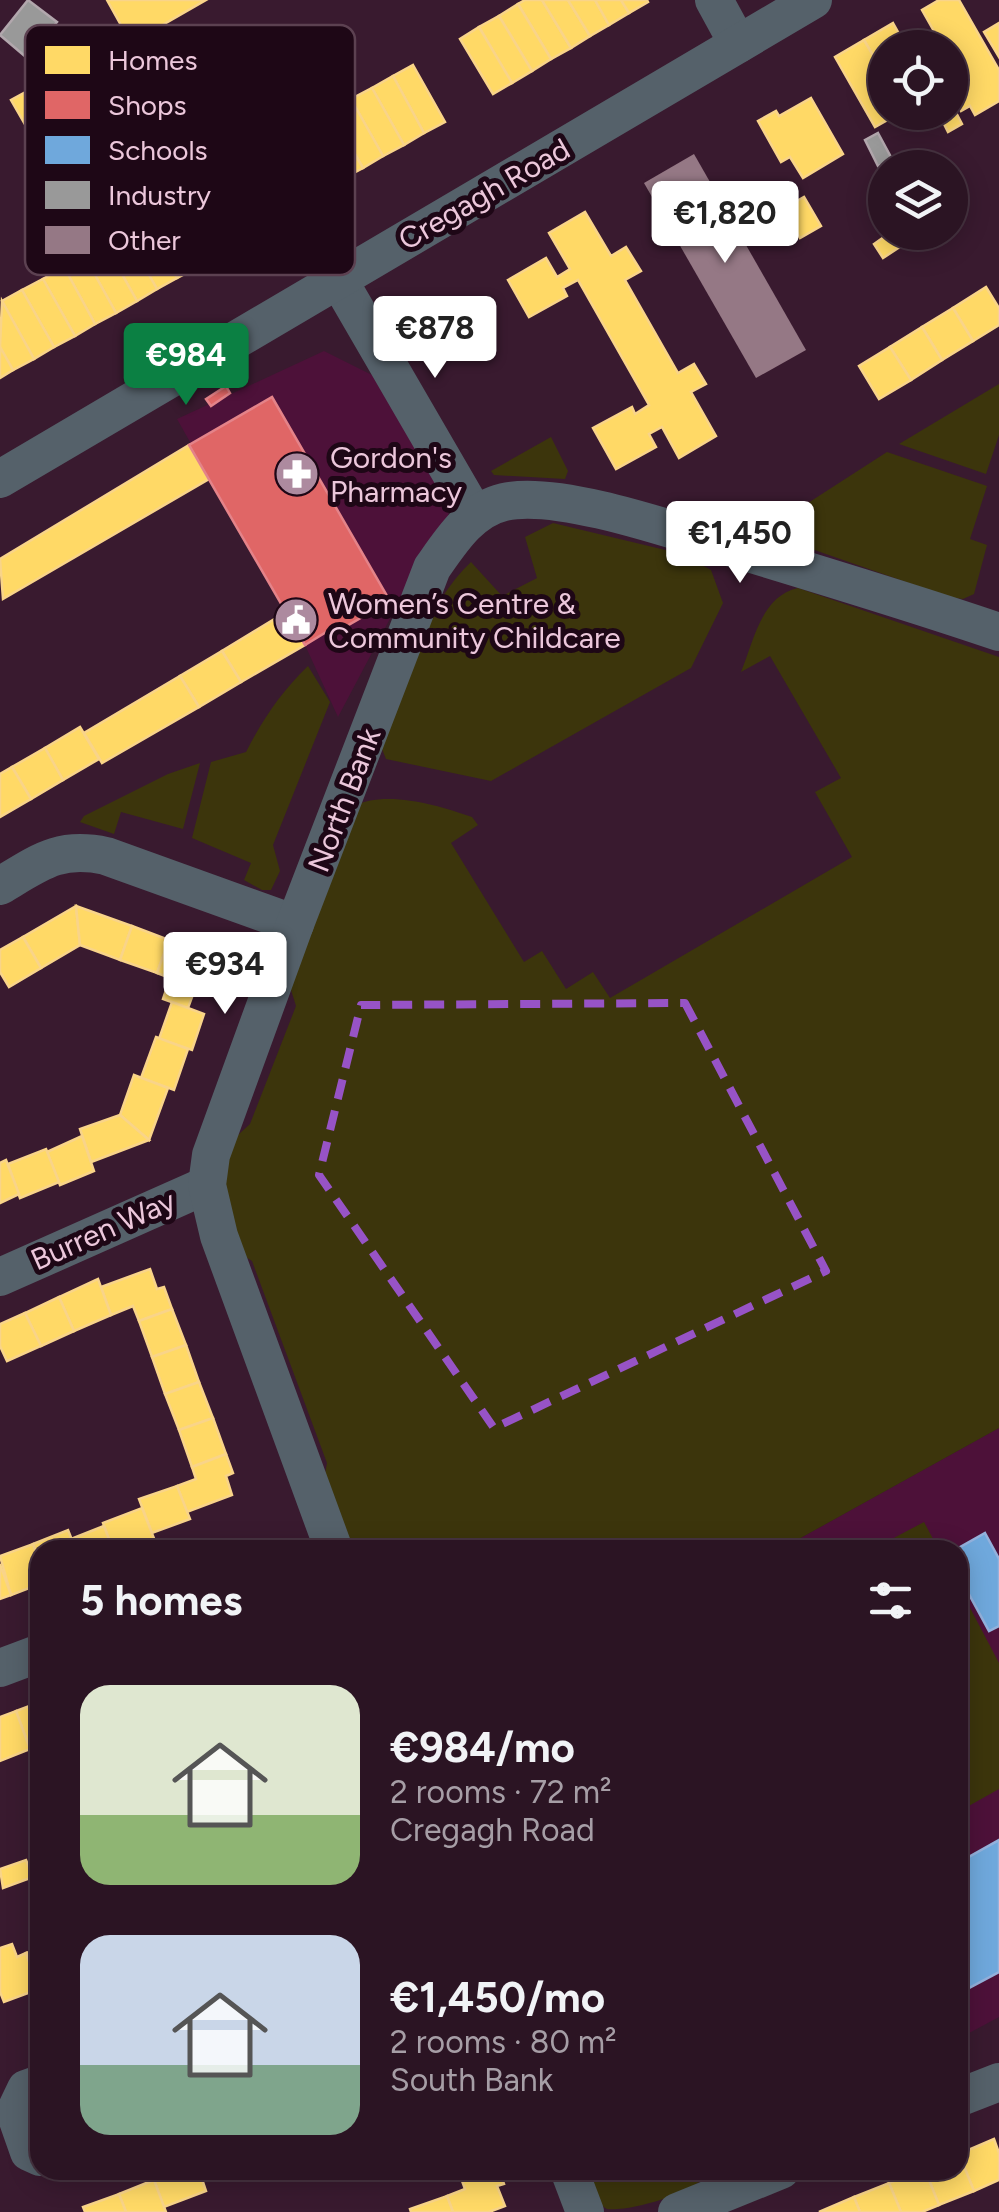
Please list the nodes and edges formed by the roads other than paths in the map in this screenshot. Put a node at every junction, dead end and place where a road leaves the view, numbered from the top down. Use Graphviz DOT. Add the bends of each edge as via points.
graph roads {
  1 [pos="714,0"];
  2 [pos="813,0"];
  3 [pos="738,44"];
  4 [pos="355,269"];
  5 [pos="345,275"];
  6 [pos="338,279"];
  7 [pos="0,479"];
  8 [pos="475,515"];
  9 [pos="997,625"];
  10 [pos="0,886"];
  11 [pos="295,924"];
  12 [pos="207,1185"];
  13 [pos="0,1277"];
  14 [pos="323,1540"];
  15 [pos="30,1657"];
  16 [pos="0,1668"];
  17 [pos="999,2082"];
  18 [pos="30,2088"];
  19 [pos="968,2094"];
  20 [pos="30,2152"];
  21 [pos="573,2180"];
  22 [pos="756,2180"];
  23 [pos="584,2212"];
  24 [pos="677,2212"];
  1 -- 3 [label="street"];
  2 -- 3 [label="street, Cregagh Road"];
  3 -- 4 [label="street, Cregagh Road"];
  5 -- 6 [label="street, Cregagh Road"];
  6 -- 7 [label="street, Cregagh Road"];
  6 -- 8 [label="street"];
  8 -- 9 [label="street" via="499,503 556,500"];
  8 -- 11 [label="street, North Bank" via="432,568"];
  10 -- 11 [label="street" via="52,856 78,850"];
  11 -- 12 [label="street, North Bank" via="211,1154"];
  12 -- 13 [label="street, Burren Way"];
  12 -- 14 [label="street, North Bank"];
  15 -- 16 [label="street"];
  17 -- 19 [label="street"];
  18 -- 20 [label="street" via="14,2112"];
  21 -- 23 [label="street"];
  22 -- 24 [label="street"];
}
